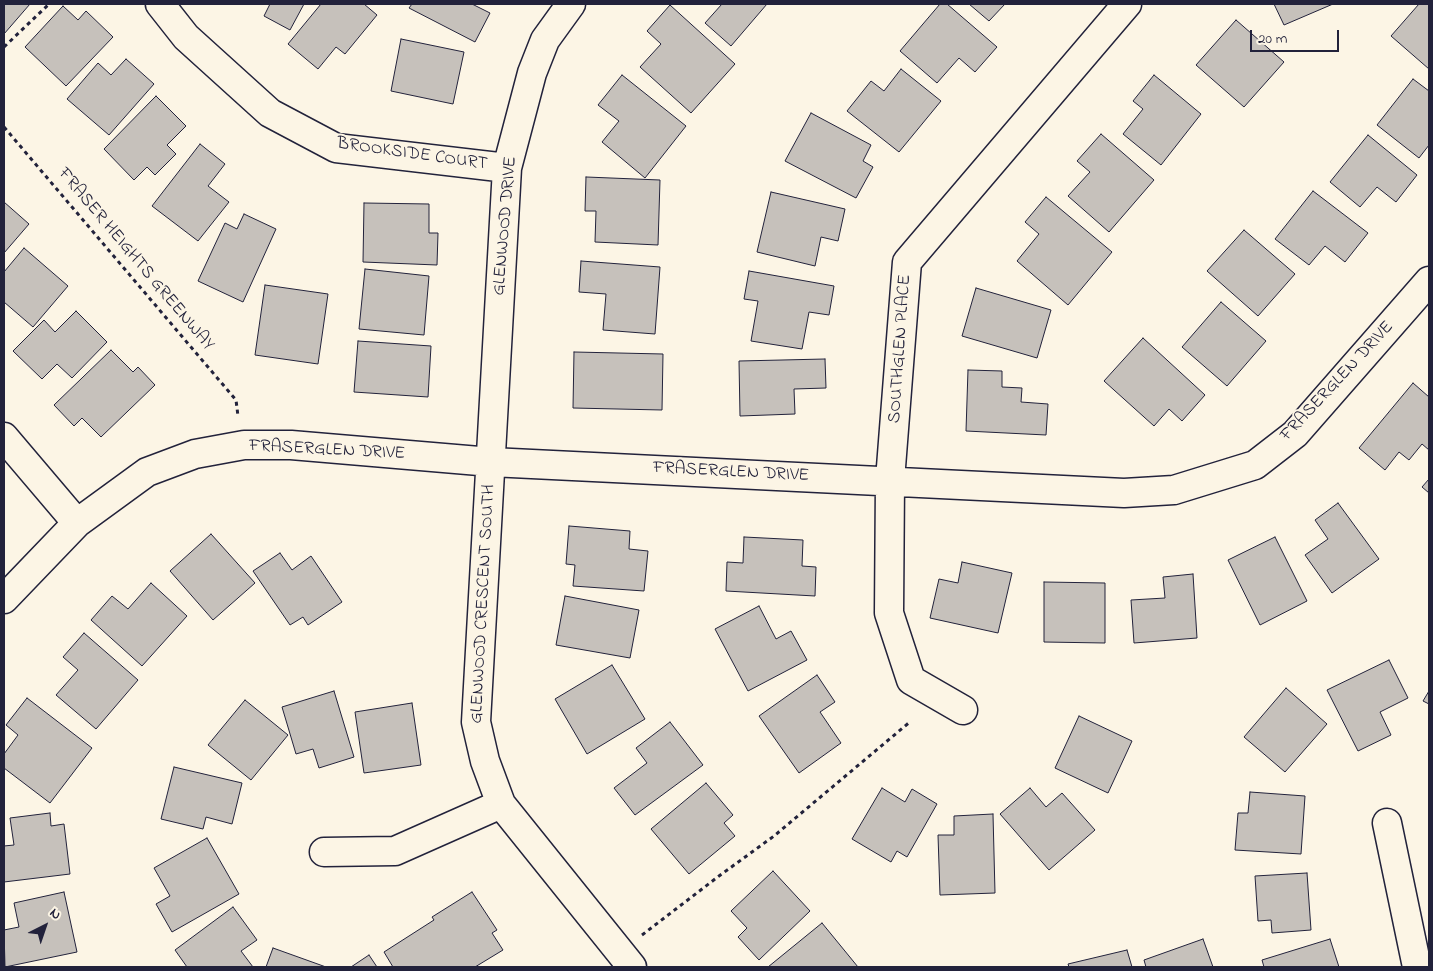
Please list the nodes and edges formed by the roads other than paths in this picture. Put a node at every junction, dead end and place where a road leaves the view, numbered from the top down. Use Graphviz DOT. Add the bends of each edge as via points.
graph roads {
  1 [pos="160,4"];
  2 [pos="571,4"];
  3 [pos="1127,4"];
  4 [pos="507,168"];
  5 [pos="1428,286"];
  6 [pos="4,437"];
  7 [pos="491,462"];
  8 [pos="890,480"];
  9 [pos="76,523"];
  10 [pos="4,599"];
  11 [pos="963,710"];
  12 [pos="501,804"];
  13 [pos="1387,823"];
  14 [pos="324,852"];
  15 [pos="632,967"];
  16 [pos="1417,967"];
  1 -- 4 [label="street, BROOKSIDE COURT" via="186,38 270,113 336,148"];
  2 -- 4 [label="street, GLENWOOD DRIVE" via="545,40 532,73"];
  3 -- 8 [label="street, SOUTHGLEN PLACE" via="907,262"];
  4 -- 7 [label="street, GLENWOOD DRIVE"];
  5 -- 8 [label="street, FRASERGLEN DRIVE" via="1295,434 1255,465 1174,490 1124,493"];
  6 -- 9 [label="street"];
  7 -- 8 [label="street, FRASERGLEN DRIVE"];
  7 -- 9 [label="street, FRASERGLEN DRIVE" via="291,445 244,445 195,454 147,472"];
  7 -- 12 [label="street, GLENWOOD CRESCENT SOUTH" via="476,722 484,761"];
  8 -- 11 [label="street, SOUTHGLEN PLACE" via="889,613 911,680"];
  9 -- 10 [label="street, FRASERGLEN DRIVE"];
  12 -- 14 [label="street" via="395,851"];
  12 -- 15 [label="street, GLENWOOD CRESCENT SOUTH"];
  13 -- 16 [label="street"];
}
